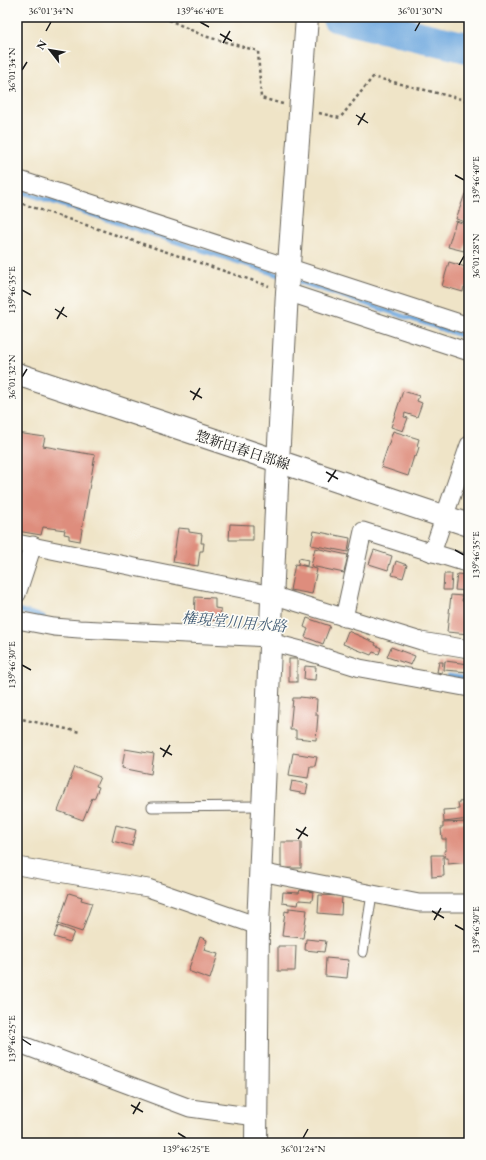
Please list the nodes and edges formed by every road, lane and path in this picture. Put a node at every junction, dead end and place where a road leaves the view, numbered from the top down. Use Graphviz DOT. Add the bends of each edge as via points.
graph roads {
  1 [pos="163,17"];
  2 [pos="307,17"];
  3 [pos="469,101"];
  4 [pos="301,102"];
  5 [pos="17,179"];
  6 [pos="17,202"];
  7 [pos="289,268"];
  8 [pos="287,292"];
  9 [pos="469,326"];
  10 [pos="469,352"];
  11 [pos="17,374"];
  12 [pos="469,445"];
  13 [pos="278,462"];
  14 [pos="445,516"];
  15 [pos="469,525"];
  16 [pos="25,544"];
  17 [pos="432,553"];
  18 [pos="469,564"];
  19 [pos="17,594"];
  20 [pos="272,595"];
  21 [pos="344,618"];
  22 [pos="17,620"];
  23 [pos="270,635"];
  24 [pos="469,649"];
  25 [pos="469,688"];
  26 [pos="17,718"];
  27 [pos="80,732"];
  28 [pos="263,806"];
  29 [pos="152,807"];
  30 [pos="17,866"];
  31 [pos="260,872"];
  32 [pos="372,894"];
  33 [pos="469,903"];
  34 [pos="258,926"];
  35 [pos="363,952"];
  36 [pos="17,1043"];
  37 [pos="256,1117"];
  38 [pos="256,1143"];
  1 -- 4 [label="path" via="204,36 258,51 261,98"];
  2 -- 4 [label="street"];
  3 -- 4 [label="path" via="373,77 340,118"];
  4 -- 7 [label="street"];
  5 -- 7 [label="street"];
  6 -- 8 [label="path"];
  7 -- 8 [label="street"];
  7 -- 9 [label="street"];
  8 -- 10 [label="street"];
  8 -- 13 [label="street"];
  11 -- 13 [label="street, 惣新田春日部線"];
  12 -- 14 [label="street"];
  13 -- 14 [label="street, 惣新田春日部線"];
  13 -- 20 [label="street"];
  14 -- 15 [label="street, 惣新田春日部線"];
  14 -- 17 [label="street"];
  16 -- 19 [label="street"];
  16 -- 20 [label="street"];
  17 -- 18 [label="street"];
  17 -- 21 [label="street" via="363,531"];
  20 -- 21 [label="street"];
  20 -- 23 [label="street"];
  21 -- 24 [label="street" via="421,641"];
  22 -- 23 [label="street" via="79,629"];
  23 -- 25 [label="street" via="360,668"];
  23 -- 28 [label="street"];
  26 -- 27 [label="path"];
  28 -- 29 [label="lane"];
  28 -- 31 [label="street"];
  30 -- 34 [label="street" via="148,888"];
  31 -- 32 [label="street"];
  31 -- 34 [label="street"];
  32 -- 33 [label="street" via="420,903"];
  32 -- 35 [label="lane"];
  34 -- 37 [label="street"];
  36 -- 37 [label="street" via="190,1108"];
  37 -- 38 [label="street"];
}
